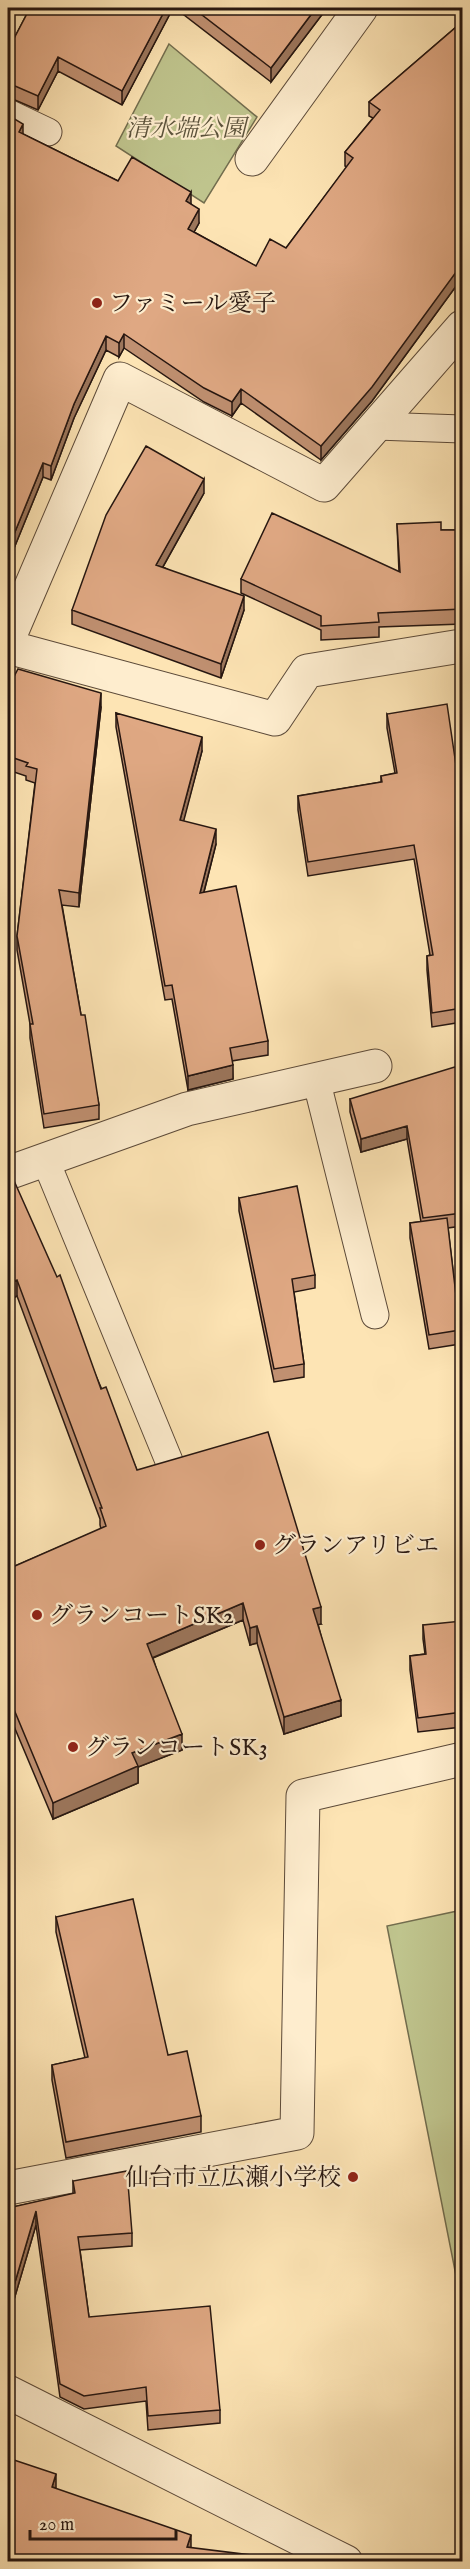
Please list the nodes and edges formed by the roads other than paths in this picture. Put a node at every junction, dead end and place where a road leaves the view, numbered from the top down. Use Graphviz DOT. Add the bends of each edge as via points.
graph roads {
  1 [pos="361,8"];
  2 [pos="8,112"];
  3 [pos="48,132"];
  4 [pos="252,159"];
  5 [pos="462,327"];
  6 [pos="376,426"];
  7 [pos="462,429"];
  8 [pos="8,640"];
  9 [pos="461,646"];
  10 [pos="8,647"];
  11 [pos="375,1066"];
  12 [pos="316,1079"];
  13 [pos="45,1159"];
  14 [pos="8,1173"];
  15 [pos="375,1315"];
  16 [pos="169,1461"];
  17 [pos="462,1759"];
  18 [pos="8,2188"];
  19 [pos="8,2392"];
  20 [pos="346,2562"];
  1 -- 4 [label="street"];
  2 -- 3 [label="lane"];
  5 -- 6 [label="street"];
  6 -- 7 [label="lane"];
  6 -- 8 [label="street" via="324,485 120,379"];
  9 -- 10 [label="street" via="307,671 275,719"];
  11 -- 12 [label="street"];
  12 -- 13 [label="street" via="187,1108"];
  12 -- 15 [label="lane"];
  13 -- 14 [label="street"];
  13 -- 16 [label="lane"];
  17 -- 18 [label="street" via="303,1796 297,2133"];
  19 -- 20 [label="street"];
}
